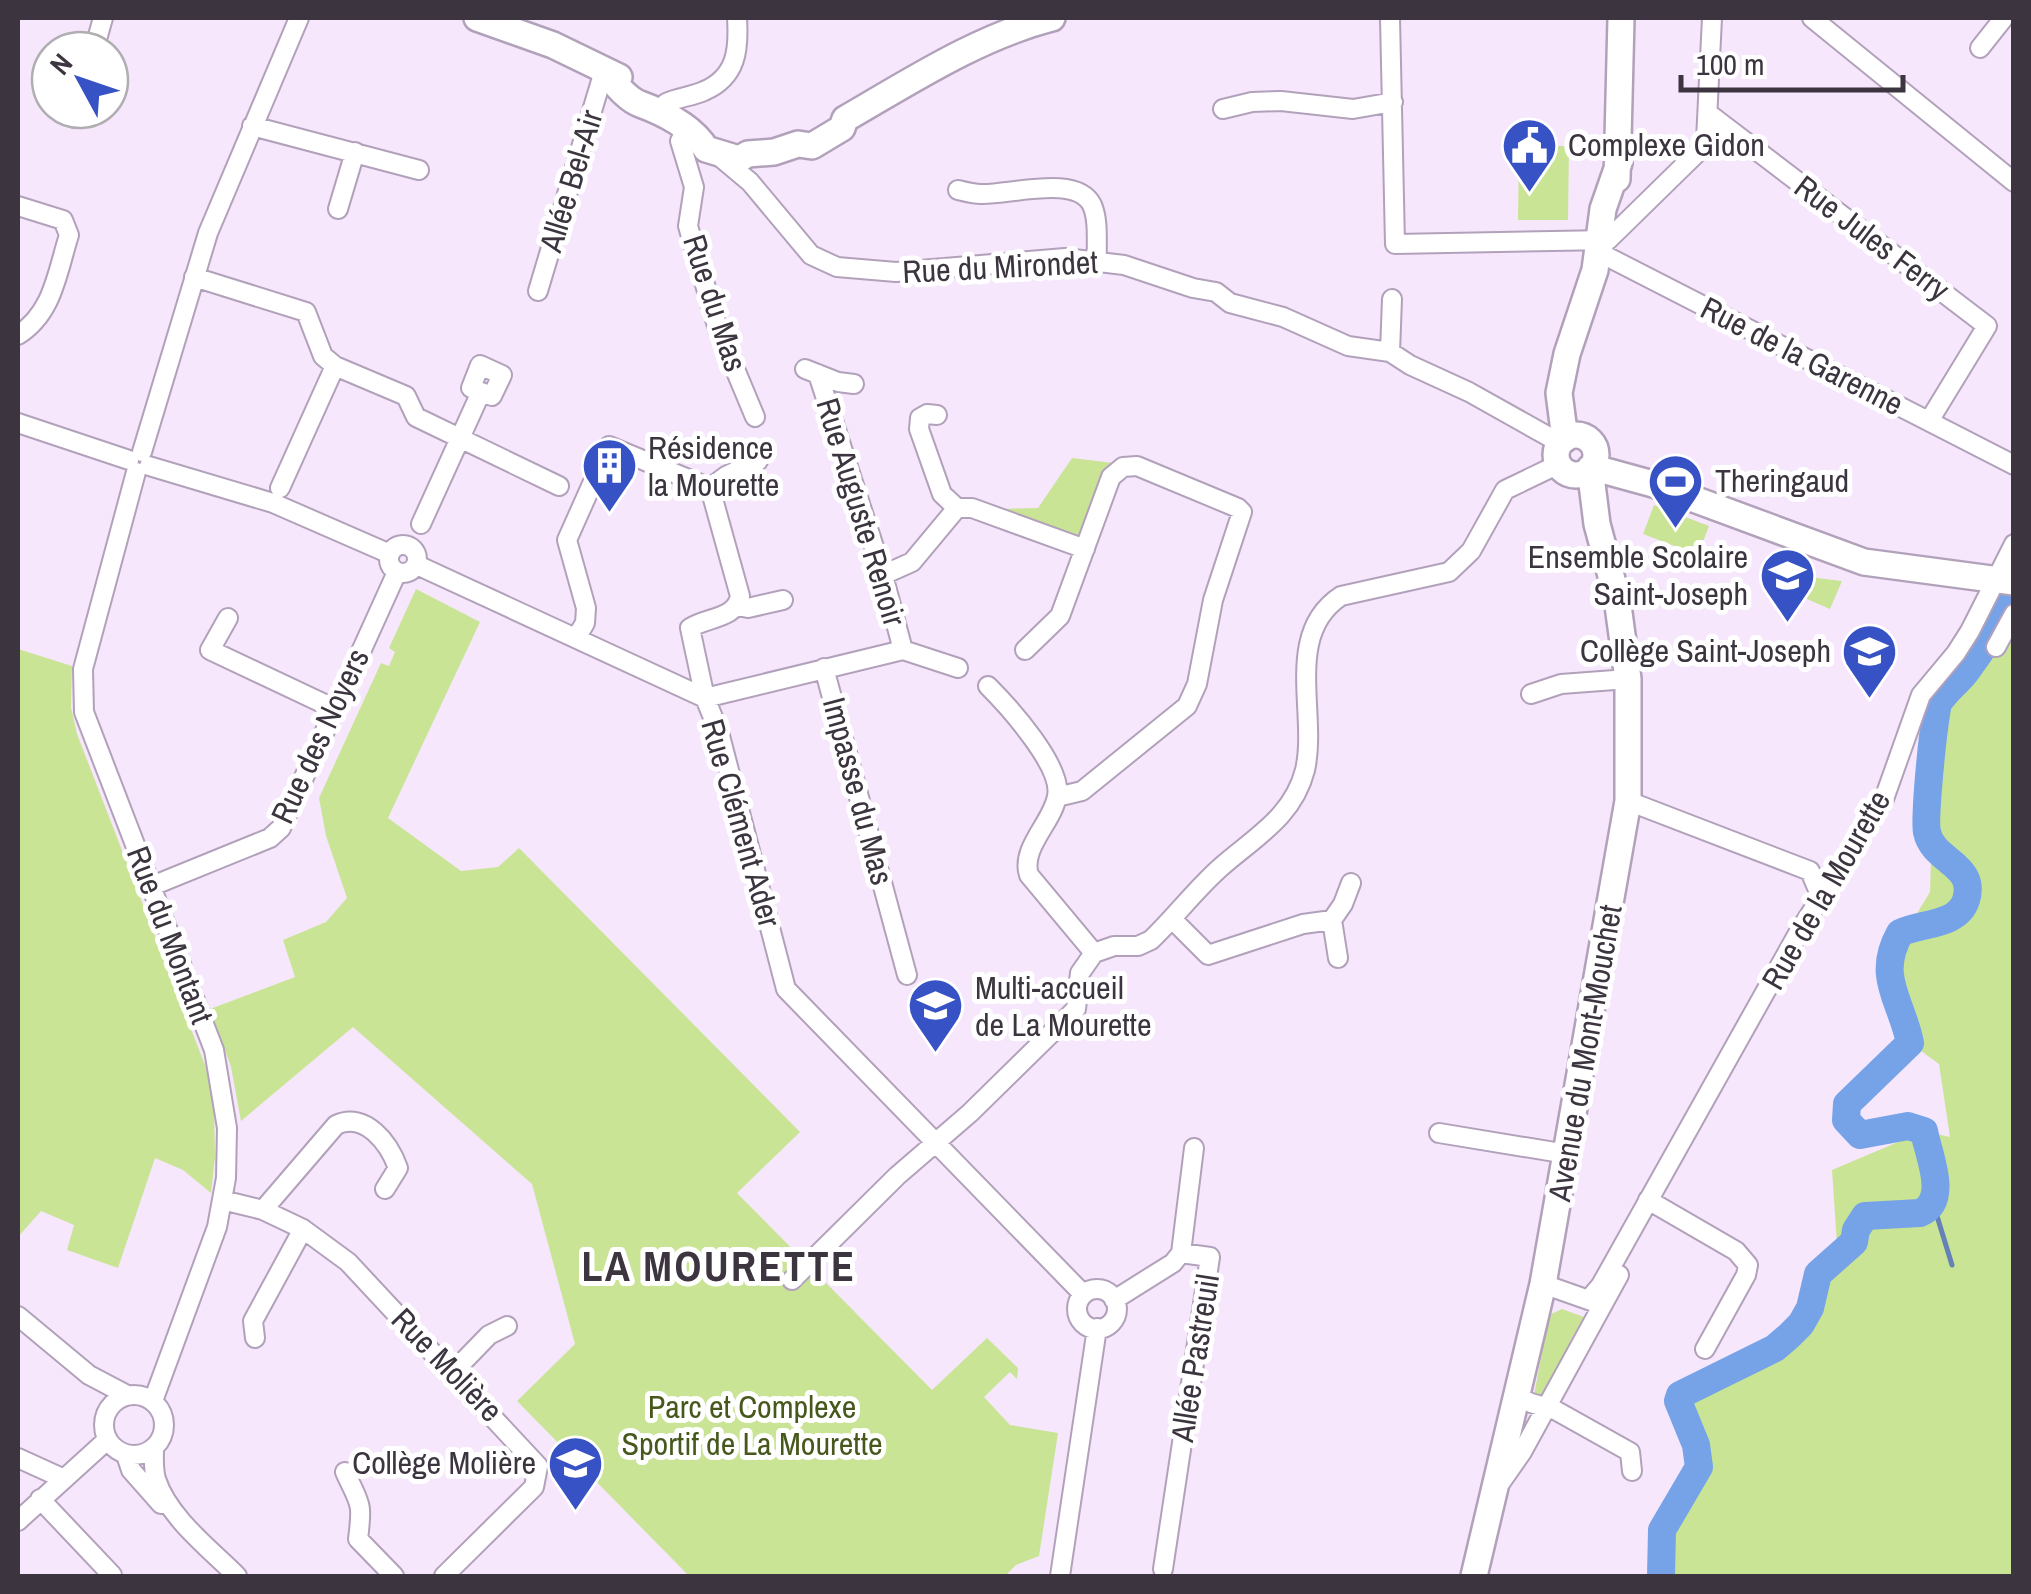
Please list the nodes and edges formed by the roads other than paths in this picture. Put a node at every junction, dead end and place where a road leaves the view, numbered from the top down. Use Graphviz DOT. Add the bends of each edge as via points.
graph roads {
  1 [pos="299,18"];
  2 [pos="477,18"];
  3 [pos="737,18"];
  4 [pos="1052,18"];
  5 [pos="1390,18"];
  6 [pos="1621,18"];
  7 [pos="1712,18"];
  8 [pos="2006,19"];
  9 [pos="1822,20"];
  10 [pos="1980,48"];
  11 [pos="604,72"];
  12 [pos="1393,102"];
  13 [pos="656,109"];
  14 [pos="1224,109"];
  15 [pos="1710,114"];
  16 [pos="252,126"];
  17 [pos="700,140"];
  18 [pos="355,152"];
  19 [pos="748,154"];
  20 [pos="419,170"];
  21 [pos="750,182"];
  22 [pos="2014,182"];
  23 [pos="958,190"];
  24 [pos="18,206"];
  25 [pos="338,210"];
  26 [pos="1602,252"];
  27 [pos="1096,260"];
  28 [pos="194,277"];
  29 [pos="538,291"];
  30 [pos="1392,299"];
  31 [pos="18,336"];
  32 [pos="1390,352"];
  33 [pos="335,366"];
  34 [pos="491,369"];
  35 [pos="854,384"];
  36 [pos="928,416"];
  37 [pos="755,417"];
  38 [pos="1929,421"];
  39 [pos="18,423"];
  40 [pos="460,438"];
  41 [pos="1577,456"];
  42 [pos="758,461"];
  43 [pos="139,462"];
  44 [pos="2014,465"];
  45 [pos="1624,476"];
  46 [pos="1653,484"];
  47 [pos="560,486"];
  48 [pos="280,488"];
  49 [pos="710,488"];
  50 [pos="957,508"];
  51 [pos="1596,517"];
  52 [pos="420,524"];
  53 [pos="2014,544"];
  54 [pos="1086,549"];
  55 [pos="390,554"];
  56 [pos="416,565"];
  57 [pos="396,572"];
  58 [pos="884,575"];
  59 [pos="2007,580"];
  60 [pos="784,600"];
  61 [pos="738,606"];
  62 [pos="2014,614"];
  63 [pos="228,618"];
  64 [pos="576,638"];
  65 [pos="1996,648"];
  66 [pos="903,650"];
  67 [pos="1025,650"];
  68 [pos="824,668"];
  69 [pos="958,668"];
  70 [pos="1628,679"];
  71 [pos="988,686"];
  72 [pos="1531,694"];
  73 [pos="705,698"];
  74 [pos="335,709"];
  75 [pos="1057,798"];
  76 [pos="1628,801"];
  77 [pos="1351,883"];
  78 [pos="152,886"];
  79 [pos="1821,897"];
  80 [pos="1172,919"];
  81 [pos="1332,920"];
  82 [pos="1094,954"];
  83 [pos="1338,958"];
  84 [pos="907,975"];
  85 [pos="1439,1133"];
  86 [pos="936,1144"];
  87 [pos="1194,1148"];
  88 [pos="1567,1154"];
  89 [pos="385,1188"];
  90 [pos="222,1200"];
  91 [pos="1653,1203"];
  92 [pos="263,1210"];
  93 [pos="304,1229"];
  94 [pos="1181,1253"];
  95 [pos="792,1280"];
  96 [pos="1543,1284"];
  97 [pos="1083,1294"];
  98 [pos="1114,1300"];
  99 [pos="1596,1302"];
  100 [pos="18,1316"];
  101 [pos="507,1326"];
  102 [pos="1097,1328"];
  103 [pos="254,1338"];
  104 [pos="1704,1349"];
  105 [pos="453,1372"];
  106 [pos="89,1375"];
  107 [pos="1518,1388"];
  108 [pos="127,1395"];
  109 [pos="153,1401"];
  110 [pos="106,1412"];
  111 [pos="1540,1417"];
  112 [pos="107,1440"];
  113 [pos="154,1448"];
  114 [pos="126,1454"];
  115 [pos="20,1459"];
  116 [pos="1632,1471"];
  117 [pos="345,1472"];
  118 [pos="62,1478"];
  119 [pos="1495,1491"];
  120 [pos="40,1499"];
  121 [pos="178,1516"];
  122 [pos="18,1521"];
  123 [pos="1163,1569"];
  124 [pos="112,1574"];
  125 [pos="237,1576"];
  126 [pos="394,1576"];
  127 [pos="444,1576"];
  128 [pos="1060,1576"];
  129 [pos="1474,1576"];
  1 -- 16 [label="street, Rue du Montant"];
  2 -- 11 [label="main road"];
  3 -- 13 [label="street" via="736,61 722,80"];
  4 -- 19 [label="main road" via="993,38 845,119 837,117 798,144"];
  5 -- 12 [label="street"];
  6 -- 26 [label="main road, Avenue du Mont-Mouchet" via="1619,164 1603,209"];
  7 -- 15 [label="street"];
  8 -- 10 [label="street"];
  9 -- 22 [label="street"];
  11 -- 13 [label="main road" via="640,104"];
  11 -- 29 [label="street, Allée Bel-Air"];
  12 -- 14 [label="street" via="1354,109 1252,102"];
  12 -- 26 [label="street" via="1395,244"];
  13 -- 17 [label="main road"];
  15 -- 26 [label="street" via="1702,150"];
  15 -- 38 [label="street, Rue Jules Ferry" via="1988,326"];
  16 -- 18 [label="street"];
  16 -- 28 [label="street, Rue du Montant"];
  17 -- 19 [label="main road" via="742,146"];
  17 -- 21 [label="street, Rue du Mirondet"];
  17 -- 37 [label="street, Rue du Mas" via="680,140 694,187 688,226 717,326"];
  18 -- 20 [label="street"];
  18 -- 25 [label="street"];
  19 -- 21 [label="street"];
  21 -- 27 [label="street, Rue du Mirondet" via="802,248 837,267 896,272"];
  23 -- 27 [label="street" via="1077,191 1091,202 1096,220"];
  24 -- 31 [label="street" via="63,220 69,234 46,308"];
  26 -- 38 [label="street, Rue de la Garenne"];
  26 -- 41 [label="main road, Avenue du Mont-Mouchet" via="1567,354"];
  27 -- 32 [label="street, Rue du Mirondet" via="1216,292 1348,346"];
  28 -- 33 [label="street" via="306,312 323,356"];
  28 -- 43 [label="street, Rue du Montant"];
  30 -- 32 [label="street"];
  32 -- 41 [label="street, Rue du Mirondet"];
  33 -- 40 [label="street" via="406,396 416,418"];
  33 -- 48 [label="street"];
  34 -- 40 [label="street" via="480,365 471,388 481,392"];
  35 -- 58 [label="street, Rue Auguste Renoir" via="811,372"];
  36 -- 50 [label="street" via="920,429 942,494"];
  38 -- 44 [label="street, Rue de la Garenne"];
  39 -- 43 [label="street"];
  40 -- 47 [label="street"];
  40 -- 52 [label="street"];
  41 -- 45 [label="main road"];
  41 -- 46 [label="main road"];
  41 -- 51 [label="main road, Avenue du Mont-Mouchet"];
  41 -- 80 [label="street" via="1505,490 1471,551 1450,572 1328,604 1309,646 1308,747 1290,806"];
  42 -- 49 [label="street"];
  43 -- 55 [label="street" via="273,503"];
  43 -- 78 [label="street, Rue du Montant" via="82,686 84,712"];
  45 -- 46 [label="main road"];
  45 -- 51 [label="main road"];
  46 -- 59 [label="main road" via="1864,562"];
  49 -- 61 [label="street"];
  49 -- 64 [label="street" via="610,446 567,540 586,608"];
  50 -- 54 [label="street"];
  50 -- 58 [label="street" via="912,562"];
  51 -- 70 [label="main road, Avenue du Mont-Mouchet"];
  53 -- 59 [label="street, Rue de la Mourette"];
  54 -- 67 [label="street" via="1060,616"];
  54 -- 75 [label="street" via="1111,477 1123,466 1137,466 1242,512 1187,706 1082,791"];
  55 -- 56 [label="street" via="399,545 411,546"];
  55 -- 57 [label="street"];
  56 -- 57 [label="street"];
  56 -- 64 [label="street, Rue Clément Ader"];
  57 -- 74 [label="street, Rue des Noyers"];
  58 -- 66 [label="street, Rue Auguste Renoir"];
  59 -- 79 [label="street, Rue de la Mourette" via="1920,695 1884,799"];
  60 -- 61 [label="street"];
  61 -- 73 [label="street" via="690,628"];
  62 -- 65 [label="street"];
  63 -- 74 [label="street" via="210,650"];
  64 -- 73 [label="street, Rue Clément Ader"];
  66 -- 68 [label="street"];
  66 -- 69 [label="street"];
  68 -- 73 [label="street, Impasse du Mas"];
  68 -- 84 [label="street, Impasse du Mas"];
  70 -- 72 [label="street" via="1561,684"];
  70 -- 76 [label="main road, Avenue du Mont-Mouchet"];
  71 -- 75 [label="street" via="1047,761"];
  73 -- 86 [label="street, Rue Clément Ader" via="786,989"];
  74 -- 78 [label="street, Rue des Noyers" via="277,833"];
  75 -- 82 [label="street" via="1026,869"];
  76 -- 79 [label="street" via="1810,870"];
  76 -- 88 [label="main road, Avenue du Mont-Mouchet"];
  77 -- 81 [label="street"];
  78 -- 90 [label="street, Rue du Montant" via="214,1050 226,1128"];
  79 -- 91 [label="street, Rue de la Mourette"];
  80 -- 81 [label="street" via="1208,955"];
  80 -- 82 [label="street" via="1152,940"];
  81 -- 83 [label="street"];
  82 -- 86 [label="street" via="1080,973 1076,1009"];
  85 -- 88 [label="street"];
  86 -- 95 [label="street"];
  86 -- 97 [label="street, Rue Clément Ader"];
  87 -- 94 [label="street"];
  88 -- 96 [label="main road, Avenue du Mont-Mouchet"];
  89 -- 92 [label="street" via="398,1168 391,1148 348,1119"];
  90 -- 92 [label="street, Rue Molière"];
  90 -- 109 [label="street, Rue du Montant"];
  91 -- 99 [label="street, Rue de la Mourette"];
  91 -- 104 [label="street" via="1736,1251 1748,1266"];
  92 -- 93 [label="street, Rue Molière"];
  93 -- 103 [label="street" via="253,1321"];
  93 -- 105 [label="street, Rue Molière" via="348,1262"];
  94 -- 98 [label="street, Allée Pastreuil"];
  94 -- 123 [label="street, Allée Pastreuil" via="1210,1257"];
  96 -- 99 [label="street"];
  96 -- 107 [label="main road, Avenue du Mont-Mouchet"];
  97 -- 98 [label="street" via="1100,1289"];
  97 -- 102 [label="street" via="1079,1317"];
  98 -- 102 [label="street" via="1114,1319"];
  99 -- 111 [label="street, Rue de la Mourette"];
  100 -- 106 [label="street"];
  101 -- 105 [label="street"];
  102 -- 128 [label="street"];
  105 -- 127 [label="street, Rue Molière" via="530,1454 538,1475 534,1487"];
  106 -- 108 [label="street"];
  106 -- 110 [label="street"];
  107 -- 111 [label="street"];
  107 -- 119 [label="main road, Avenue du Mont-Mouchet"];
  108 -- 109 [label="street"];
  108 -- 110 [label="street"];
  109 -- 113 [label="street" via="164,1424"];
  110 -- 112 [label="street"];
  111 -- 116 [label="street" via="1555,1410 1630,1452"];
  111 -- 119 [label="street, Rue de la Mourette"];
  112 -- 114 [label="street"];
  112 -- 118 [label="street"];
  113 -- 114 [label="street"];
  113 -- 121 [label="street" via="157,1483"];
  114 -- 121 [label="street" via="143,1485"];
  115 -- 118 [label="street"];
  117 -- 126 [label="street" via="362,1508 358,1539"];
  118 -- 120 [label="street"];
  119 -- 129 [label="main road, Avenue du Mont-Mouchet"];
  120 -- 122 [label="street"];
  120 -- 124 [label="street"];
  121 -- 125 [label="street"];
}
